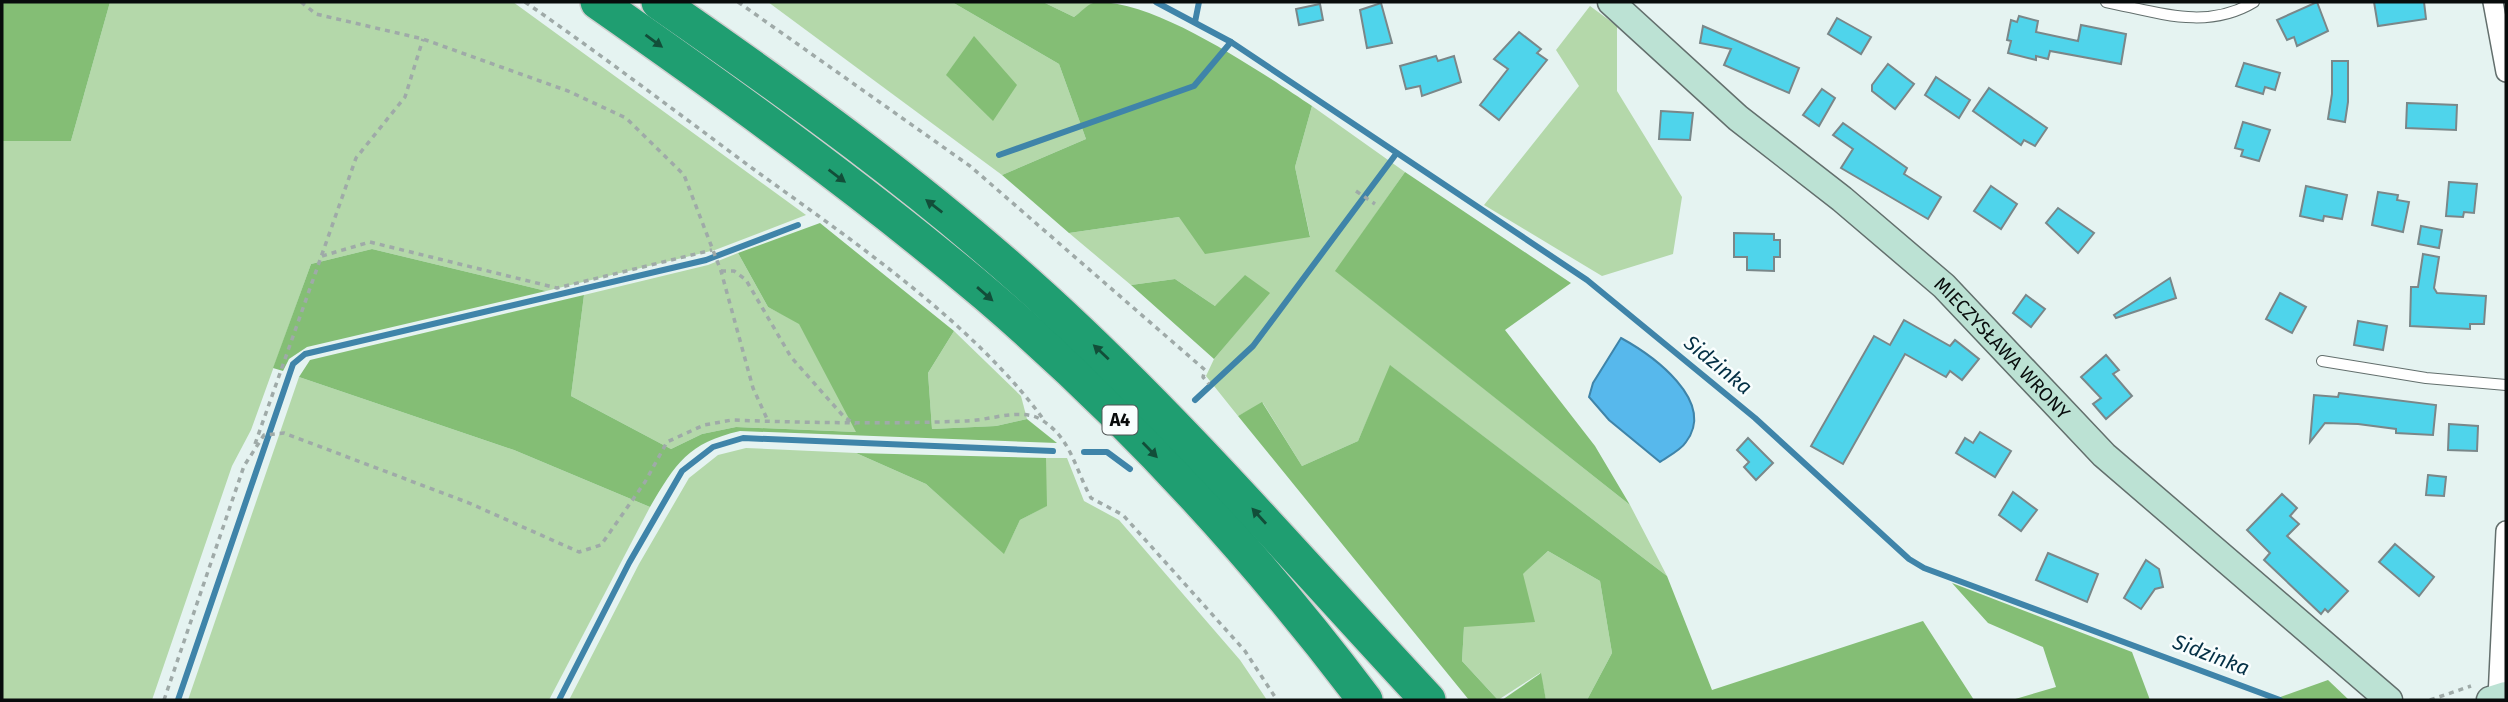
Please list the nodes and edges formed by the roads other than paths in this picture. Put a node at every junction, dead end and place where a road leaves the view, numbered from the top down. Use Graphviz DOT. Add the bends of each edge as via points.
graph roads {
  1 [pos="598,2"];
  2 [pos="659,2"];
  3 [pos="1611,2"];
  4 [pos="2105,2"];
  5 [pos="2254,2"];
  6 [pos="2493,2"];
  7 [pos="2506,72"];
  8 [pos="2322,360"];
  9 [pos="2506,385"];
  10 [pos="2506,531"];
  11 [pos="1304,567"];
  12 [pos="1292,606"];
  13 [pos="2498,692"];
  14 [pos="1344,700"];
  15 [pos="1366,700"];
  16 [pos="1408,700"];
  17 [pos="1428,700"];
  18 [pos="2389,700"];
  1 -- 12 [label="highway, A4, one-way" via="771,125 989,297 1150,450"];
  11 -- 2 [label="highway, A4, one-way" via="1136,385 1043,298 888,170"];
  3 -- 18 [label="street, MIECZYSŁAWA WRONY" via="1738,118 1944,286 2104,454"];
  4 -- 5 [label="lane" via="2174,16 2214,18"];
  6 -- 7 [label="street"];
  8 -- 9 [label="lane" via="2426,378"];
  10 -- 13 [label="street"];
  11 -- 16 [label="highway, A4"];
  11 -- 17 [label="highway"];
  12 -- 14 [label="highway"];
  12 -- 15 [label="highway, A4"];
}
